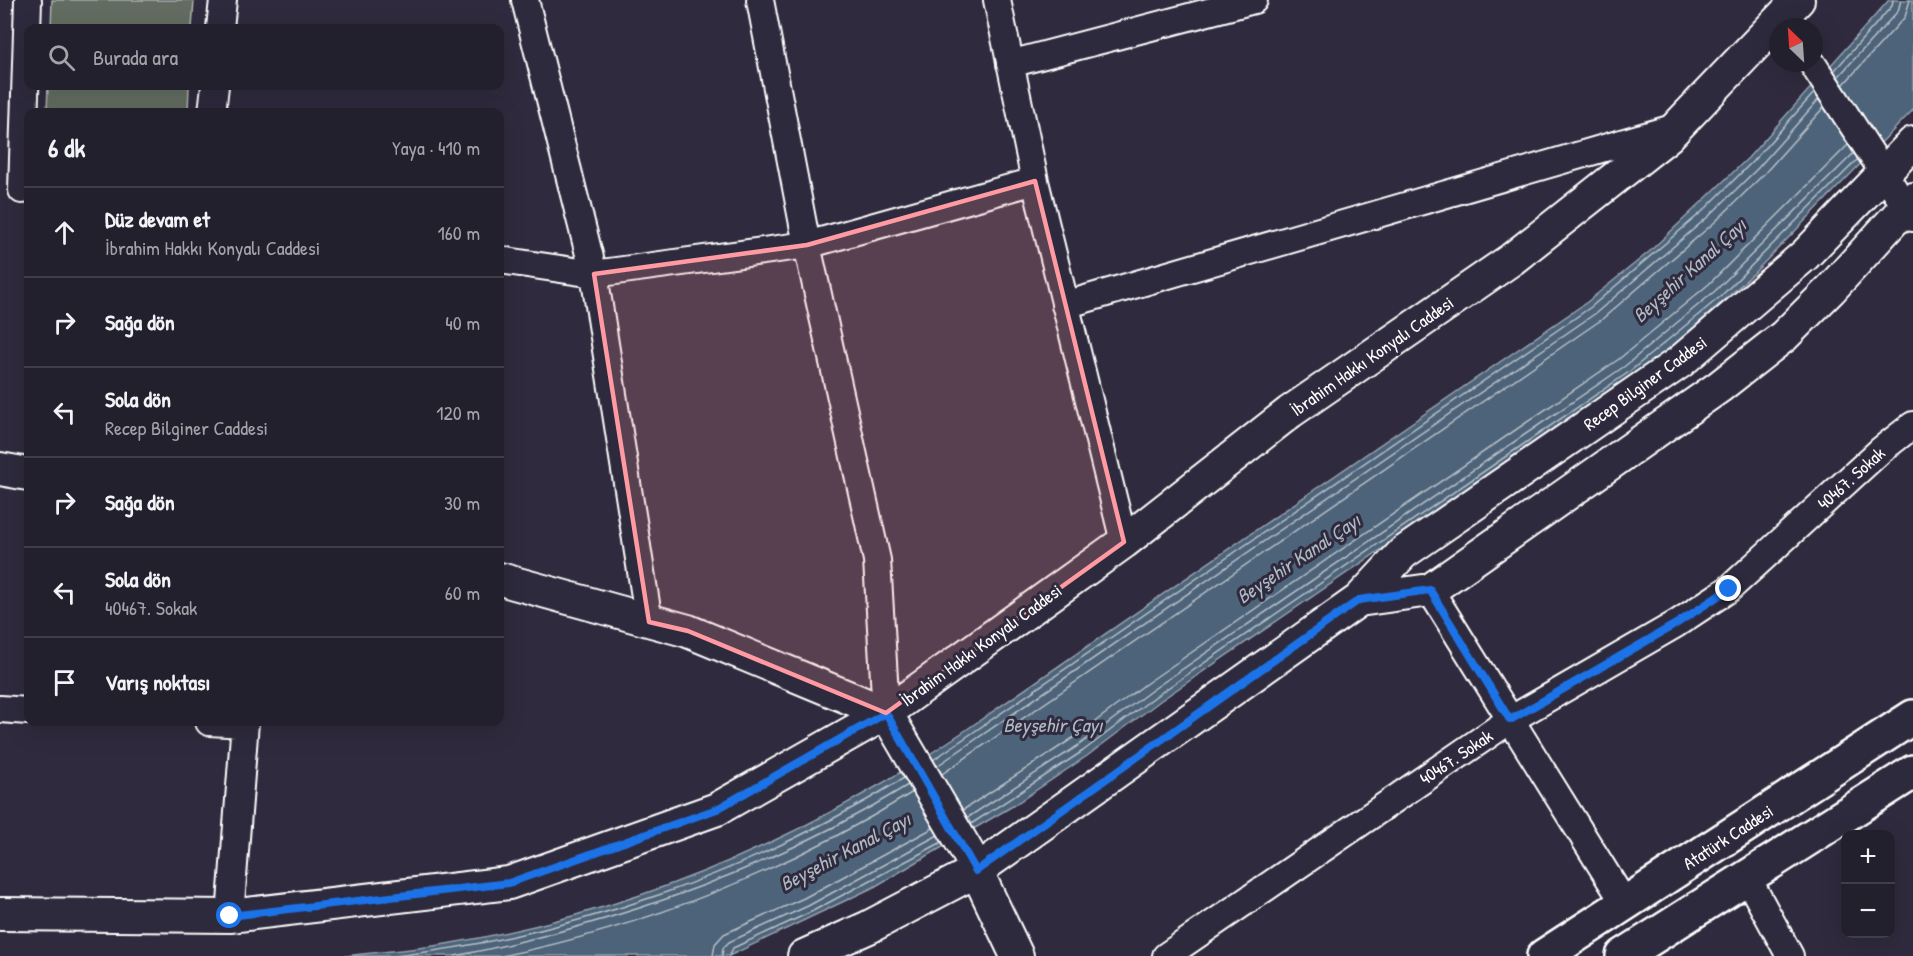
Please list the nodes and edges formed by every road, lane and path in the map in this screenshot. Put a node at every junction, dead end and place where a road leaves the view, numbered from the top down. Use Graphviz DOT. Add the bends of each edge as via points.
graph roads {
  1 [pos="28,0"];
  2 [pos="223,0"];
  3 [pos="525,0"];
  4 [pos="760,0"];
  5 [pos="997,0"];
  6 [pos="1254,0"];
  7 [pos="1787,11"];
  8 [pos="27,24"];
  9 [pos="220,24"];
  10 [pos="1010,64"];
  11 [pos="24,69"];
  12 [pos="1818,72"];
  13 [pos="215,90"];
  14 [pos="212,108"];
  15 [pos="1676,127"];
  16 [pos="1913,144"];
  17 [pos="1884,176"];
  18 [pos="1035,181"];
  19 [pos="17,190"];
  20 [pos="1910,208"];
  21 [pos="807,245"];
  22 [pos="504,261"];
  23 [pos="594,274"];
  24 [pos="1065,305"];
  25 [pos="1913,425"];
  26 [pos="0,469"];
  27 [pos="24,473"];
  28 [pos="1124,542"];
  29 [pos="504,580"];
  30 [pos="1430,590"];
  31 [pos="1359,600"];
  32 [pos="649,622"];
  33 [pos="0,709"];
  34 [pos="24,711"];
  35 [pos="886,713"];
  36 [pos="1913,717"];
  37 [pos="1510,720"];
  38 [pos="245,726"];
  39 [pos="1913,772"];
  40 [pos="972,862"];
  41 [pos="1747,878"];
  42 [pos="1625,904"];
  43 [pos="0,914"];
  44 [pos="230,916"];
  45 [pos="1655,947"];
  46 [pos="804,956"];
  47 [pos="1017,956"];
  48 [pos="1166,956"];
  49 [pos="1544,956"];
  50 [pos="1623,956"];
  51 [pos="1790,956"];
  1 -- 8 [label="street"];
  2 -- 9 [label="street"];
  3 -- 23 [label="street"];
  4 -- 21 [label="street"];
  5 -- 10 [label="street"];
  6 -- 10 [label="street"];
  7 -- 15 [label="street, İbrahim Hakkı Konyalı Caddesi"];
  10 -- 18 [label="street"];
  11 -- 19 [label="street"];
  12 -- 17 [label="street"];
  13 -- 14 [label="street"];
  15 -- 24 [label="street"];
  15 -- 28 [label="street, İbrahim Hakkı Konyalı Caddesi" via="1512,259 1290,412"];
  16 -- 17 [label="street, Recep Bilginer Caddesi"];
  17 -- 20 [label="street"];
  17 -- 31 [label="street, Recep Bilginer Caddesi" via="1805,255 1680,362 1403,553"];
  18 -- 21 [label="street"];
  18 -- 24 [label="street"];
  20 -- 30 [label="street, Recep Bilginer Caddesi" via="1765,351"];
  21 -- 23 [label="street"];
  21 -- 35 [label="street" via="877,560"];
  22 -- 23 [label="street"];
  23 -- 32 [label="street"];
  24 -- 28 [label="street"];
  25 -- 37 [label="street, 40467. Sokak" via="1729,589"];
  26 -- 27 [label="street"];
  28 -- 35 [label="street, İbrahim Hakkı Konyalı Caddesi"];
  29 -- 32 [label="street"];
  30 -- 31 [label="street, Recep Bilginer Caddesi"];
  30 -- 37 [label="street"];
  31 -- 40 [label="street, Recep Bilginer Caddesi"];
  32 -- 35 [label="street" via="688,631"];
  33 -- 34 [label="street"];
  35 -- 40 [label="street"];
  35 -- 44 [label="street, İbrahim Hakkı Konyalı Caddesi" via="717,809 509,883"];
  36 -- 42 [label="main road, Atatürk Caddesi"];
  37 -- 42 [label="street"];
  37 -- 48 [label="street, 40467. Sokak"];
  38 -- 44 [label="street"];
  39 -- 41 [label="main road"];
  40 -- 46 [label="street, Recep Bilginer Caddesi" via="868,927"];
  40 -- 47 [label="street"];
  41 -- 45 [label="main road"];
  41 -- 51 [label="street"];
  42 -- 49 [label="main road, Atatürk Caddesi"];
  43 -- 44 [label="street, İbrahim Hakkı Konyalı Caddesi"];
  45 -- 50 [label="main road"];
}
